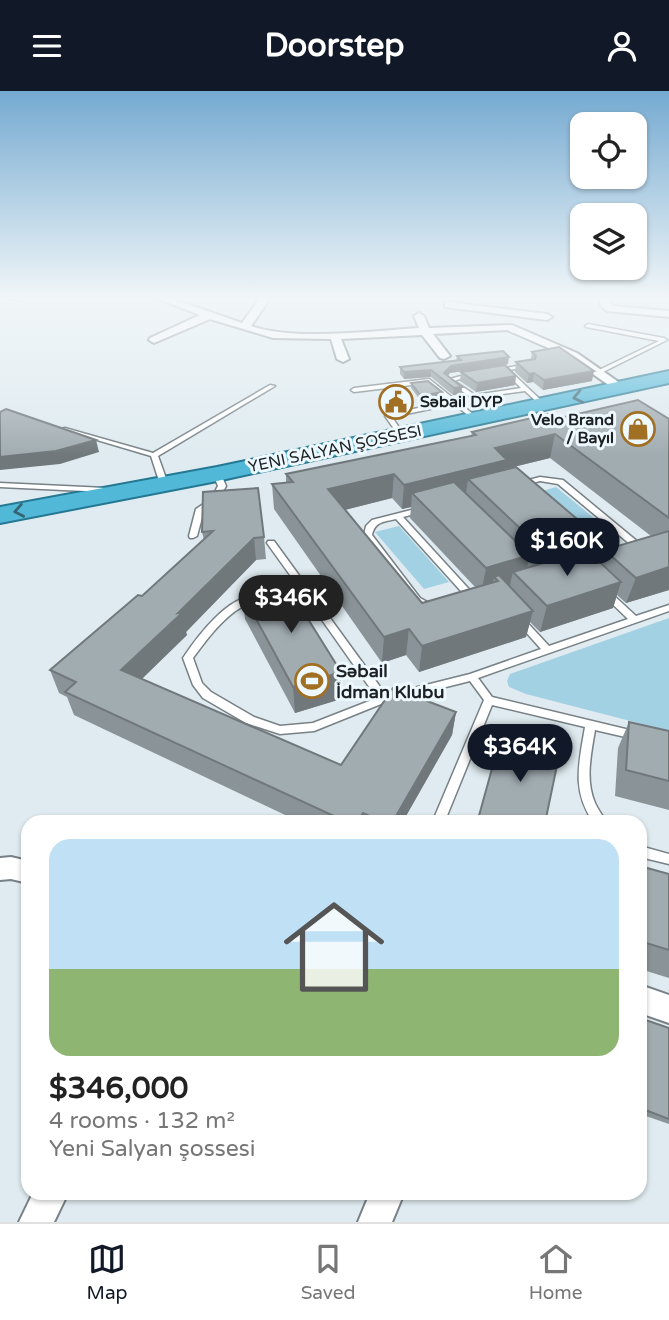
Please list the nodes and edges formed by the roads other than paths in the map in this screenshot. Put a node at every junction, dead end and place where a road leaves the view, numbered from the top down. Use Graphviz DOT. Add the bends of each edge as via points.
graph roads {
  1 [pos="340,350"];
  2 [pos="439,350"];
  3 [pos="561,350"];
  4 [pos="643,350"];
  5 [pos="444,356"];
  6 [pos="343,359"];
  7 [pos="529,365"];
  8 [pos="505,369"];
  9 [pos="492,371"];
  10 [pos="599,372"];
  11 [pos="479,373"];
  12 [pos="669,377"];
  13 [pos="272,386"];
  14 [pos="621,388"];
  15 [pos="354,390"];
  16 [pos="535,397"];
  17 [pos="454,402"];
  18 [pos="476,419"];
  19 [pos="50,425"];
  20 [pos="401,435"];
  21 [pos="154,455"];
  22 [pos="217,474"];
  23 [pos="164,484"];
  24 [pos="520,484"];
  25 [pos="0,485"];
  26 [pos="138,489"];
  27 [pos="530,493"];
  28 [pos="454,502"];
  29 [pos="463,511"];
  30 [pos="0,515"];
  31 [pos="398,516"];
  32 [pos="193,536"];
  33 [pos="271,543"];
  34 [pos="599,554"];
  35 [pos="609,563"];
  36 [pos="583,571"];
  37 [pos="527,575"];
  38 [pos="592,579"];
  39 [pos="300,583"];
  40 [pos="537,584"];
  41 [pos="600,587"];
  42 [pos="497,595"];
  43 [pos="475,602"];
  44 [pos="505,604"];
  45 [pos="669,608"];
  46 [pos="514,613"];
  47 [pos="635,620"];
  48 [pos="547,650"];
  49 [pos="472,677"];
  50 [pos="384,699"];
  51 [pos="489,700"];
  52 [pos="591,725"];
  53 [pos="643,737"];
  54 [pos="441,815"];
  55 [pos="594,815"];
  56 [pos="647,853"];
  57 [pos="669,859"];
  58 [pos="0,869"];
  59 [pos="21,870"];
  60 [pos="647,1001"];
  61 [pos="669,1009"];
  62 [pos="47,1200"];
  63 [pos="384,1200"];
  64 [pos="36,1222"];
  65 [pos="375,1222"];
  1 -- 6 [label="street"];
  2 -- 5 [label="street"];
  3 -- 10 [label="street"];
  4 -- 10 [label="lane"];
  7 -- 8 [label="lane"];
  8 -- 9 [label="lane"];
  8 -- 16 [label="lane"];
  10 -- 14 [label="street"];
  11 -- 16 [label="lane" via="449,380 474,397"];
  12 -- 14 [label="highway, YENI SALYAN ŞOSSESI"];
  13 -- 21 [label="lane"];
  14 -- 16 [label="highway, YENI SALYAN ŞOSSESI, one-way"];
  15 -- 17 [label="lane" via="429,381"];
  16 -- 18 [label="highway, YENI SALYAN ŞOSSESI"];
  17 -- 18 [label="lane"];
  17 -- 20 [label="lane" via="394,412 388,420"];
  18 -- 20 [label="highway, YENI SALYAN ŞOSSESI"];
  19 -- 21 [label="lane"];
  20 -- 22 [label="highway, YENI SALYAN ŞOSSESI"];
  21 -- 23 [label="lane"];
  22 -- 23 [label="highway, YENI SALYAN ŞOSSESI"];
  22 -- 32 [label="lane" via="220,493 200,509"];
  23 -- 26 [label="highway, YENI SALYAN ŞOSSESI"];
  24 -- 27 [label="lane"];
  24 -- 28 [label="lane"];
  24 -- 35 [label="lane" via="540,479 560,482 635,544 630,555"];
  25 -- 26 [label="lane"];
  26 -- 30 [label="highway, YENI SALYAN ŞOSSESI, one-way"];
  28 -- 29 [label="lane"];
  28 -- 31 [label="lane"];
  31 -- 43 [label="lane"];
  31 -- 43 [label="lane" via="375,522 368,535 418,600 438,609"];
  33 -- 39 [label="lane"];
  34 -- 35 [label="lane"];
  35 -- 36 [label="lane"];
  36 -- 38 [label="lane"];
  36 -- 40 [label="lane"];
  37 -- 40 [label="lane"];
  39 -- 50 [label="lane"];
  39 -- 50 [label="lane" via="248,599 208,631 188,658 198,685 250,720 280,730 314,727"];
  40 -- 42 [label="lane"];
  41 -- 47 [label="lane"];
  42 -- 43 [label="lane"];
  42 -- 44 [label="lane"];
  45 -- 47 [label="lane"];
  46 -- 48 [label="lane"];
  47 -- 48 [label="lane"];
  48 -- 49 [label="lane"];
  49 -- 50 [label="lane"];
  49 -- 51 [label="lane"];
  51 -- 52 [label="lane"];
  51 -- 54 [label="lane"];
  52 -- 53 [label="lane"];
  52 -- 55 [label="lane" via="582,783"];
  56 -- 57 [label="lane"];
  58 -- 59 [label="street"];
  60 -- 61 [label="street"];
  62 -- 64 [label="street"];
  63 -- 65 [label="street"];
}
